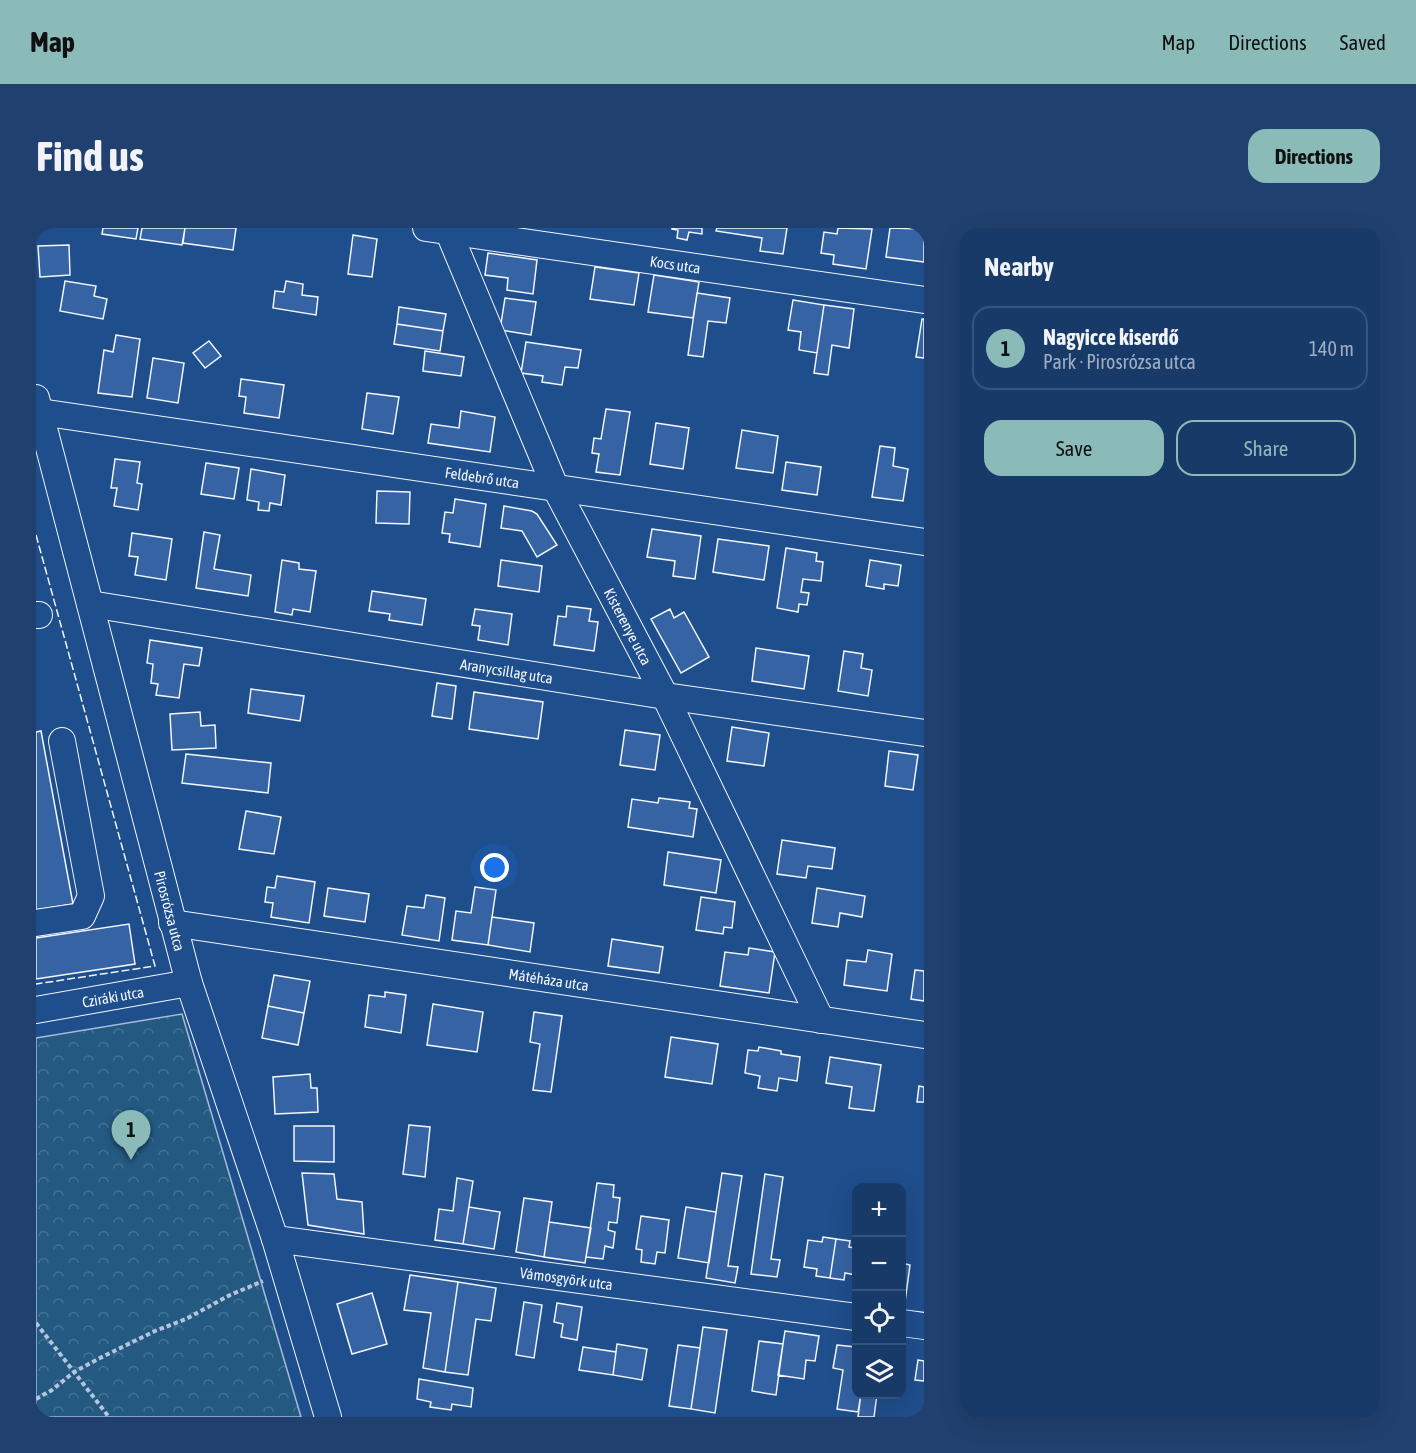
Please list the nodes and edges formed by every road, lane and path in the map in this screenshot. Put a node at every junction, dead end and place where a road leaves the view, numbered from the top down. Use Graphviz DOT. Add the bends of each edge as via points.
graph roads {
  1 [pos="440,229"];
  2 [pos="924,300"];
  3 [pos="38,405"];
  4 [pos="556,489"];
  5 [pos="924,542"];
  6 [pos="90,604"];
  7 [pos="665,696"];
  8 [pos="924,733"];
  9 [pos="62,741"];
  10 [pos="36,923"];
  11 [pos="172,923"];
  12 [pos="189,983"];
  13 [pos="36,1010"];
  14 [pos="821,1020"];
  15 [pos="924,1035"];
  16 [pos="275,1239"];
  17 [pos="285,1271"];
  18 [pos="852,1316"];
  19 [pos="36,1323"];
  20 [pos="906,1324"];
  21 [pos="924,1326"];
  22 [pos="74,1372"];
  23 [pos="36,1399"];
  24 [pos="109,1417"];
  25 [pos="328,1417"];
  1 -- 2 [label="street, Kocs utca"];
  1 -- 4 [label="street, Kisterenye utca"];
  3 -- 4 [label="street, Feldebrő utca"];
  3 -- 6 [label="street, Pirosrózsa utca"];
  4 -- 5 [label="street, Feldebrő utca"];
  4 -- 7 [label="street, Kisterenye utca"];
  6 -- 7 [label="street, Aranycsillag utca"];
  6 -- 11 [label="street, Pirosrózsa utca"];
  7 -- 8 [label="street, Aranycsillag utca"];
  7 -- 14 [label="street, Kisterenye utca"];
  9 -- 10 [label="street" via="91,896 82,916"];
  11 -- 12 [label="street, Pirosrózsa utca"];
  11 -- 14 [label="street, Mátéháza utca"];
  12 -- 13 [label="street, Cziráki utca"];
  12 -- 16 [label="street, Pirosrózsa utca"];
  14 -- 15 [label="street, Mátéháza utca"];
  16 -- 17 [label="street, Pirosrózsa utca"];
  16 -- 18 [label="street, Vámosgyörk utca"];
  17 -- 22 [label="path"];
  17 -- 25 [label="street, Pirosrózsa utca"];
  19 -- 22 [label="path"];
  20 -- 21 [label="street"];
  22 -- 23 [label="path"];
  22 -- 24 [label="path"];
}
